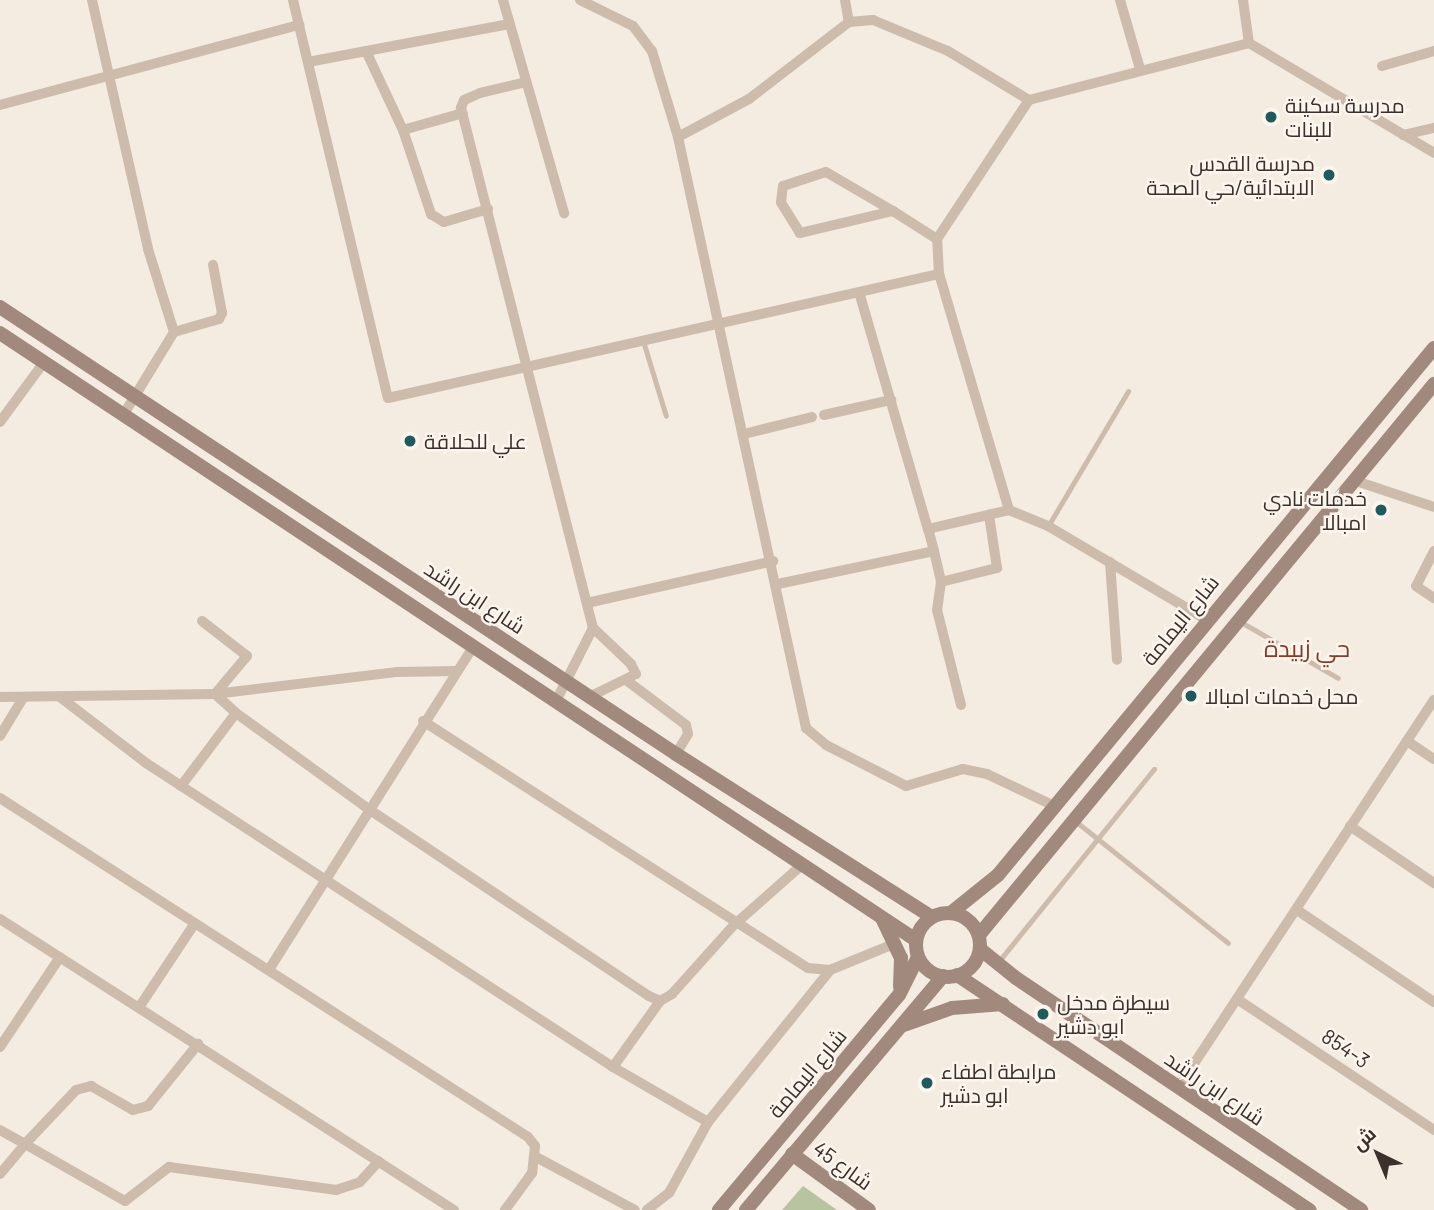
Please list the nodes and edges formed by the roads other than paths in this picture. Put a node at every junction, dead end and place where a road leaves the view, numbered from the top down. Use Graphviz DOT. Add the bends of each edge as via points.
graph roads {
  1 [pos="92,0"];
  2 [pos="293,0"];
  3 [pos="503,0"];
  4 [pos="580,0"];
  5 [pos="845,0"];
  6 [pos="1120,0"];
  7 [pos="1242,0"];
  8 [pos="849,22"];
  9 [pos="509,24"];
  10 [pos="299,25"];
  11 [pos="1250,43"];
  12 [pos="366,51"];
  13 [pos="1434,51"];
  14 [pos="308,62"];
  15 [pos="1381,66"];
  16 [pos="1140,69"];
  17 [pos="110,77"];
  18 [pos="526,82"];
  19 [pos="1029,100"];
  20 [pos="0,105"];
  21 [pos="463,113"];
  22 [pos="1434,128"];
  23 [pos="402,130"];
  24 [pos="1404,135"];
  25 [pos="678,137"];
  26 [pos="1434,153"];
  27 [pos="488,209"];
  28 [pos="893,211"];
  29 [pos="564,213"];
  30 [pos="937,239"];
  31 [pos="213,265"];
  32 [pos="939,274"];
  33 [pos="859,292"];
  34 [pos="0,307"];
  35 [pos="719,323"];
  36 [pos="0,332"];
  37 [pos="174,332"];
  38 [pos="643,341"];
  39 [pos="1434,348"];
  40 [pos="44,362"];
  41 [pos="530,368"];
  42 [pos="1434,384"];
  43 [pos="1128,391"];
  44 [pos="135,398"];
  45 [pos="891,400"];
  46 [pos="1386,406"];
  47 [pos="124,414"];
  48 [pos="666,415"];
  49 [pos="1404,420"];
  50 [pos="0,422"];
  51 [pos="744,434"];
  52 [pos="1353,480"];
  53 [pos="1434,507"];
  54 [pos="1009,510"];
  55 [pos="989,514"];
  56 [pos="1048,526"];
  57 [pos="928,529"];
  58 [pos="934,551"];
  59 [pos="1434,551"];
  60 [pos="773,561"];
  61 [pos="1110,562"];
  62 [pos="941,582"];
  63 [pos="778,584"];
  64 [pos="1434,598"];
  65 [pos="587,603"];
  66 [pos="1237,619"];
  67 [pos="1207,620"];
  68 [pos="202,621"];
  69 [pos="593,628"];
  70 [pos="472,647"];
  71 [pos="1117,660"];
  72 [pos="457,671"];
  73 [pos="1338,678"];
  74 [pos="626,680"];
  75 [pos="567,682"];
  76 [pos="215,694"];
  77 [pos="60,697"];
  78 [pos="589,697"];
  79 [pos="0,698"];
  80 [pos="23,698"];
  81 [pos="1434,700"];
  82 [pos="556,701"];
  83 [pos="961,705"];
  84 [pos="236,713"];
  85 [pos="423,721"];
  86 [pos="0,736"];
  87 [pos="1406,741"];
  88 [pos="676,754"];
  89 [pos="1434,759"];
  90 [pos="1154,769"];
  91 [pos="181,786"];
  92 [pos="0,798"];
  93 [pos="1054,806"];
  94 [pos="367,808"];
  95 [pos="1071,819"];
  96 [pos="1350,826"];
  97 [pos="1099,838"];
  98 [pos="803,864"];
  99 [pos="327,880"];
  100 [pos="1434,883"];
  101 [pos="1297,910"];
  102 [pos="952,912"];
  103 [pos="880,914"];
  104 [pos="932,917"];
  105 [pos="0,919"];
  106 [pos="734,925"];
  107 [pos="193,926"];
  108 [pos="916,940"];
  109 [pos="979,942"];
  110 [pos="896,943"];
  111 [pos="1228,943"];
  112 [pos="60,957"];
  113 [pos="918,957"];
  114 [pos="997,964"];
  115 [pos="270,968"];
  116 [pos="830,970"];
  117 [pos="950,976"];
  118 [pos="899,995"];
  119 [pos="1237,999"];
  120 [pos="660,1001"];
  121 [pos="1434,1002"];
  122 [pos="1003,1004"];
  123 [pos="140,1006"];
  124 [pos="892,1034"];
  125 [pos="198,1044"];
  126 [pos="0,1047"];
  127 [pos="613,1067"];
  128 [pos="1178,1088"];
  129 [pos="708,1122"];
  130 [pos="0,1130"];
  131 [pos="1434,1130"];
  132 [pos="25,1144"];
  133 [pos="792,1154"];
  134 [pos="536,1157"];
  135 [pos="379,1161"];
  136 [pos="0,1174"];
  137 [pos="454,1210"];
  138 [pos="505,1210"];
  139 [pos="635,1210"];
  140 [pos="647,1210"];
  141 [pos="719,1210"];
  142 [pos="746,1210"];
  143 [pos="869,1210"];
  144 [pos="1310,1210"];
  145 [pos="1361,1210"];
  1 -- 17 [label="street"];
  2 -- 10 [label="street"];
  3 -- 9 [label="street"];
  4 -- 25 [label="street" via="634,26 652,51"];
  5 -- 8 [label="street"];
  6 -- 16 [label="street"];
  7 -- 11 [label="street"];
  8 -- 19 [label="street" via="873,20 948,51"];
  8 -- 25 [label="street" via="749,99"];
  9 -- 12 [label="street"];
  9 -- 18 [label="street"];
  10 -- 14 [label="street"];
  10 -- 17 [label="street"];
  11 -- 16 [label="street"];
  11 -- 24 [label="street"];
  12 -- 14 [label="street"];
  12 -- 23 [label="street"];
  13 -- 15 [label="street"];
  14 -- 41 [label="street" via="388,398"];
  16 -- 19 [label="street"];
  17 -- 20 [label="street"];
  17 -- 37 [label="street" via="148,249"];
  18 -- 21 [label="street" via="464,100"];
  18 -- 29 [label="street"];
  19 -- 30 [label="street"];
  21 -- 23 [label="street"];
  21 -- 27 [label="street"];
  22 -- 24 [label="street"];
  23 -- 27 [label="street" via="427,208 436,220"];
  24 -- 26 [label="street"];
  25 -- 35 [label="street"];
  27 -- 41 [label="street"];
  28 -- 28 [label="street" via="826,172 783,186 780,202 800,233"];
  28 -- 30 [label="street"];
  30 -- 32 [label="street"];
  31 -- 37 [label="street" via="222,313 219,318"];
  32 -- 33 [label="street"];
  32 -- 54 [label="street"];
  33 -- 35 [label="street"];
  33 -- 45 [label="street"];
  34 -- 44 [label="main road, شارع ابن راشد"];
  35 -- 38 [label="street"];
  35 -- 51 [label="street"];
  36 -- 40 [label="main road, شارع ابن راشد"];
  37 -- 44 [label="street"];
  38 -- 41 [label="street"];
  38 -- 48 [label="lane"];
  39 -- 46 [label="main road, شارع اليمامة"];
  40 -- 47 [label="main road, شارع ابن راشد"];
  40 -- 50 [label="street"];
  41 -- 65 [label="street"];
  42 -- 49 [label="main road, شارع اليمامة"];
  43 -- 56 [label="lane"];
  44 -- 47 [label="street"];
  44 -- 75 [label="main road, شارع ابن راشد"];
  45 -- 51 [label="street"];
  45 -- 57 [label="street"];
  46 -- 49 [label="main road"];
  46 -- 67 [label="main road, شارع اليمامة"];
  47 -- 70 [label="main road, شارع ابن راشد"];
  49 -- 52 [label="main road, شارع اليمامة"];
  51 -- 60 [label="street"];
  52 -- 53 [label="street"];
  52 -- 66 [label="main road, شارع اليمامة"];
  54 -- 55 [label="street"];
  54 -- 56 [label="street"];
  55 -- 57 [label="street"];
  55 -- 62 [label="street" via="997,568"];
  56 -- 61 [label="street"];
  57 -- 58 [label="street"];
  58 -- 62 [label="street"];
  58 -- 63 [label="street"];
  59 -- 64 [label="street" via="1416,586"];
  60 -- 63 [label="street"];
  60 -- 65 [label="street"];
  61 -- 67 [label="street"];
  61 -- 71 [label="street"];
  62 -- 83 [label="street" via="937,610"];
  63 -- 93 [label="street" via="806,729 906,786 964,769 987,774"];
  65 -- 69 [label="street"];
  66 -- 73 [label="lane"];
  66 -- 95 [label="main road, شارع اليمامة"];
  67 -- 93 [label="main road, شارع اليمامة"];
  68 -- 76 [label="street" via="247,658"];
  69 -- 74 [label="street" via="635,669 636,674"];
  69 -- 75 [label="street"];
  70 -- 72 [label="street"];
  70 -- 82 [label="main road, شارع ابن راشد"];
  72 -- 76 [label="street" via="398,672"];
  72 -- 85 [label="street"];
  74 -- 78 [label="street"];
  74 -- 88 [label="street" via="686,725 688,734"];
  75 -- 78 [label="main road, شارع ابن راشد"];
  75 -- 82 [label="street"];
  76 -- 77 [label="street"];
  76 -- 84 [label="street"];
  77 -- 80 [label="street"];
  77 -- 91 [label="street"];
  78 -- 88 [label="main road, شارع ابن راشد"];
  79 -- 80 [label="street"];
  80 -- 86 [label="street"];
  81 -- 87 [label="street"];
  82 -- 98 [label="main road, شارع ابن راشد"];
  84 -- 91 [label="street"];
  84 -- 94 [label="street"];
  85 -- 94 [label="street"];
  85 -- 106 [label="street"];
  87 -- 89 [label="street"];
  87 -- 96 [label="street"];
  88 -- 104 [label="main road, شارع ابن راشد"];
  90 -- 97 [label="lane"];
  91 -- 99 [label="street"];
  92 -- 107 [label="street"];
  93 -- 102 [label="main road, شارع اليمامة" via="998,875"];
  94 -- 99 [label="street"];
  94 -- 120 [label="street"];
  95 -- 97 [label="lane"];
  95 -- 109 [label="main road, شارع اليمامة"];
  96 -- 100 [label="street"];
  96 -- 101 [label="street"];
  97 -- 111 [label="lane"];
  97 -- 114 [label="lane"];
  98 -- 103 [label="main road, شارع ابن راشد"];
  98 -- 106 [label="street"];
  99 -- 115 [label="street"];
  99 -- 127 [label="street"];
  101 -- 119 [label="street"];
  101 -- 121 [label="street"];
  102 -- 104 [label="main road"];
  102 -- 109 [label="main road" via="966,918"];
  103 -- 108 [label="main road, شارع ابن راشد"];
  103 -- 110 [label="main road"];
  104 -- 108 [label="main road"];
  105 -- 112 [label="street"];
  106 -- 116 [label="street" via="808,968"];
  106 -- 120 [label="street" via="672,995"];
  107 -- 115 [label="street"];
  107 -- 123 [label="street"];
  108 -- 113 [label="main road"];
  109 -- 114 [label="main road, شارع ابن راشد"];
  109 -- 117 [label="main road" via="974,963"];
  110 -- 116 [label="street"];
  110 -- 118 [label="main road" via="903,970"];
  112 -- 123 [label="street"];
  112 -- 126 [label="street"];
  113 -- 117 [label="main road" via="928,970"];
  113 -- 118 [label="main road, شارع اليمامة"];
  114 -- 128 [label="main road, شارع ابن راشد"];
  115 -- 134 [label="street" via="493,1111 528,1137"];
  116 -- 129 [label="street"];
  117 -- 122 [label="main road"];
  117 -- 124 [label="main road, شارع اليمامة"];
  118 -- 141 [label="main road, شارع اليمامة"];
  119 -- 128 [label="street"];
  119 -- 131 [label="street, 854-3"];
  120 -- 127 [label="street"];
  122 -- 124 [label="main road" via="933,1012"];
  122 -- 144 [label="main road"];
  123 -- 125 [label="street"];
  124 -- 133 [label="main road, شارع اليمامة"];
  125 -- 132 [label="street" via="148,1105 133,1110 91,1086 76,1090"];
  125 -- 135 [label="street"];
  127 -- 129 [label="street"];
  128 -- 145 [label="main road, شارع ابن راشد"];
  129 -- 140 [label="street" via="668,1193"];
  130 -- 132 [label="street"];
  132 -- 135 [label="street" via="125,1201 169,1167 336,1190 360,1182"];
  132 -- 136 [label="street"];
  133 -- 142 [label="main road, شارع اليمامة"];
  133 -- 143 [label="main road, شارع 45"];
  134 -- 138 [label="street" via="533,1173"];
  134 -- 139 [label="street"];
  135 -- 137 [label="street"];
}
